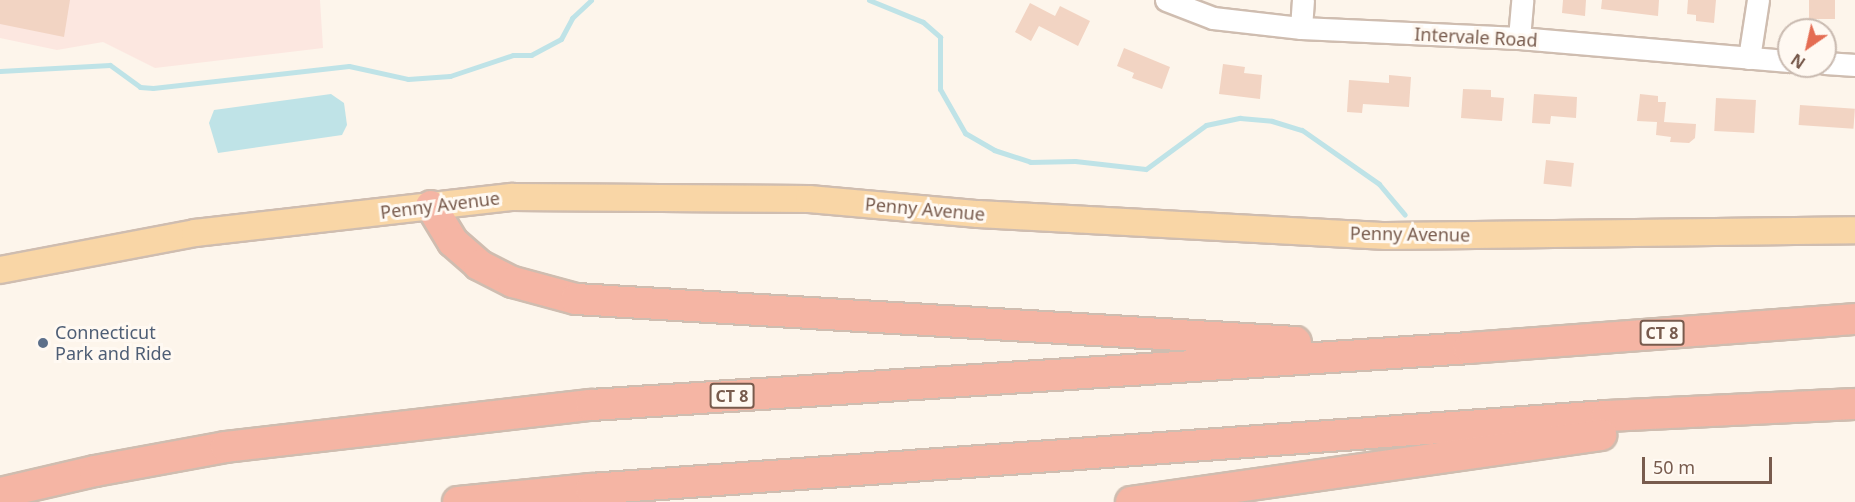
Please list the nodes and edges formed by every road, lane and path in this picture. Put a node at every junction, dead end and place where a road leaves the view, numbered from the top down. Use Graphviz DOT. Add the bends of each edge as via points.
graph roads {
  1 [pos="1167,0"];
  2 [pos="1303,0"];
  3 [pos="1522,0"];
  4 [pos="1758,0"];
  5 [pos="1301,28"];
  6 [pos="1519,38"];
  7 [pos="1749,58"];
  8 [pos="1777,60"];
  9 [pos="1837,63"];
  10 [pos="1855,64"];
  11 [pos="431,206"];
  12 [pos="1855,230"];
  13 [pos="0,270"];
  14 [pos="1855,319"];
  15 [pos="1469,348"];
  16 [pos="1855,404"];
  17 [pos="1806,405"];
  18 [pos="0,493"];
  19 [pos="458,502"];
  20 [pos="1131,502"];
  1 -- 5 [label="street, Intervale Road" via="1213,18"];
  2 -- 5 [label="street"];
  3 -- 6 [label="street"];
  4 -- 7 [label="street"];
  5 -- 6 [label="street, Intervale Road"];
  6 -- 7 [label="street, Intervale Road"];
  7 -- 8 [label="street, Intervale Road"];
  9 -- 10 [label="street"];
  11 -- 12 [label="main road, Penny Avenue" via="513,197 662,195 809,199 990,215 1386,236"];
  11 -- 13 [label="main road, Penny Avenue" via="195,233"];
  11 -- 15 [label="highway" via="453,242 479,266 513,282 582,300 1298,342 1391,339"];
  14 -- 15 [label="highway, CT 8"];
  15 -- 18 [label="highway, CT 8" via="508,413 226,447"];
  16 -- 17 [label="highway"];
  17 -- 19 [label="highway" via="638,486"];
  17 -- 20 [label="highway"];
}
